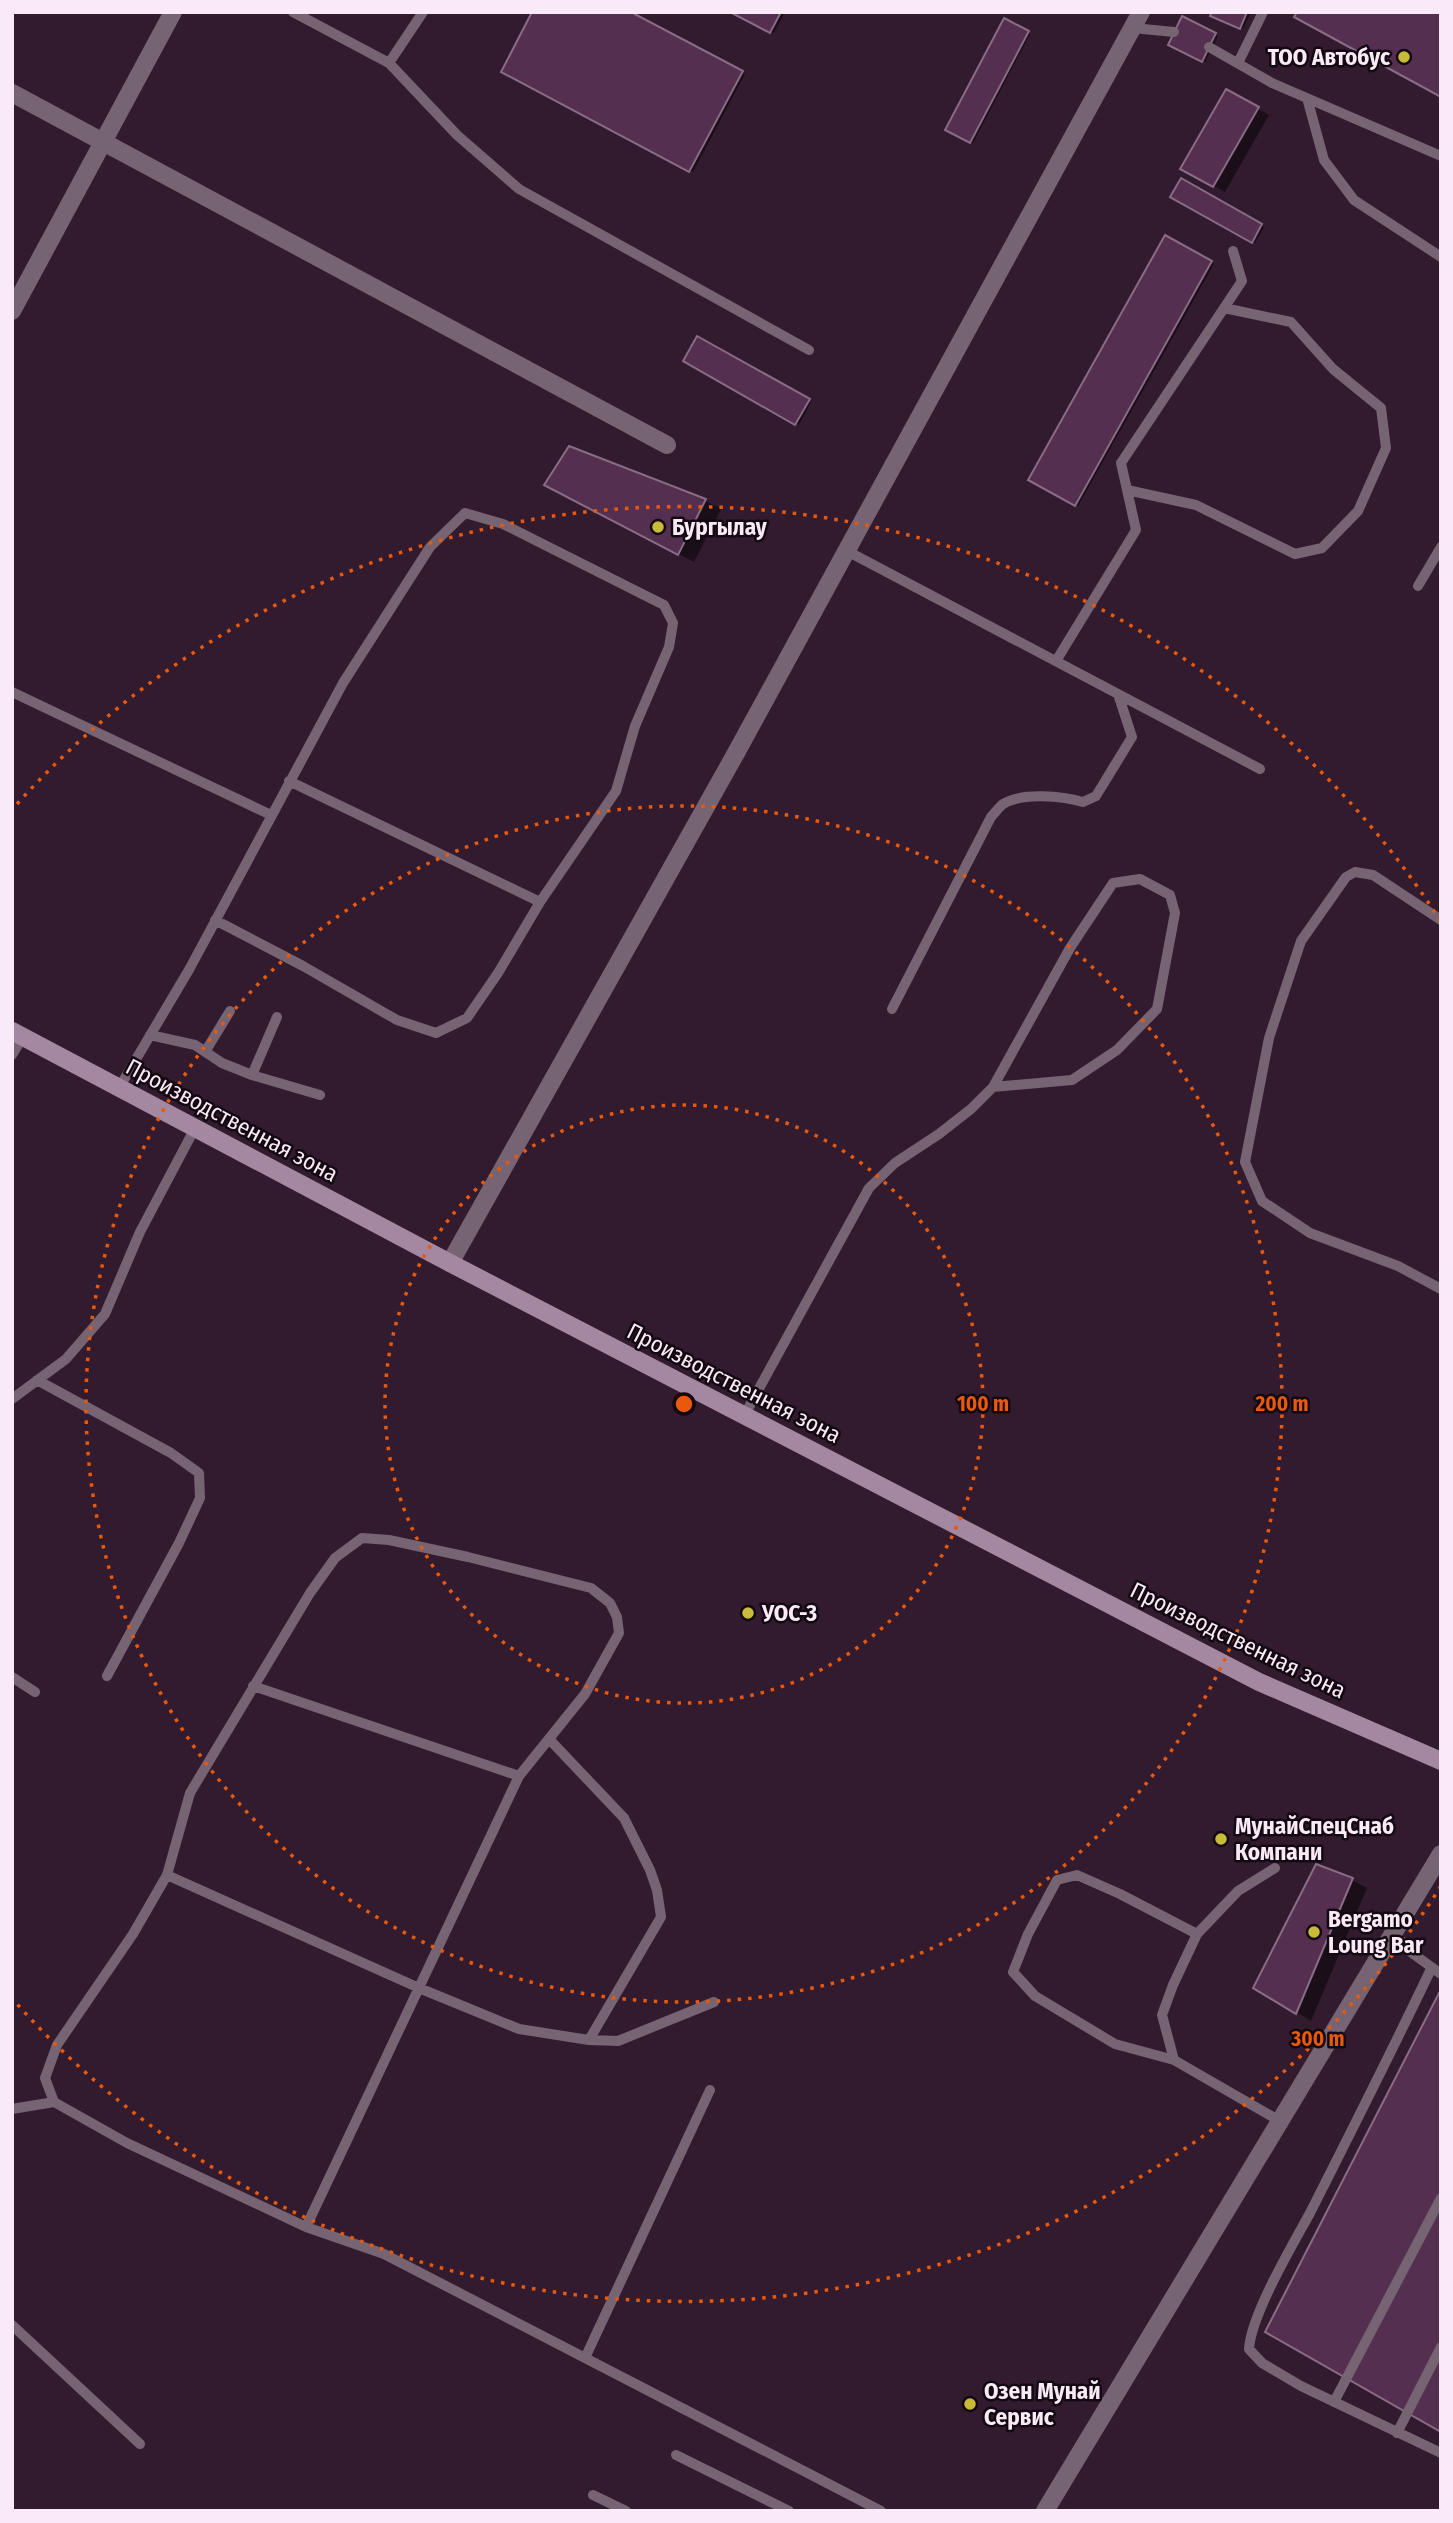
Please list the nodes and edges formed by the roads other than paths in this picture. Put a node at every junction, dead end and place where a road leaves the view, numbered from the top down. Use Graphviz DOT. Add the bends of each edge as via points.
graph roads {
  1 [pos="173,12"];
  2 [pos="293,12"];
  3 [pos="423,12"];
  4 [pos="1263,12"];
  5 [pos="1137,20"];
  6 [pos="1174,32"];
  7 [pos="1209,47"];
  8 [pos="389,63"];
  9 [pos="1238,63"];
  10 [pos="12,93"];
  11 [pos="1307,98"];
  12 [pos="103,142"];
  13 [pos="1441,156"];
  14 [pos="1233,251"];
  15 [pos="1441,257"];
  16 [pos="1224,308"];
  17 [pos="12,311"];
  18 [pos="808,350"];
  19 [pos="667,445"];
  20 [pos="1127,490"];
  21 [pos="1441,547"];
  22 [pos="847,551"];
  23 [pos="1418,586"];
  24 [pos="1056,661"];
  25 [pos="12,692"];
  26 [pos="1118,694"];
  27 [pos="1260,769"];
  28 [pos="289,781"];
  29 [pos="271,816"];
  30 [pos="540,902"];
  31 [pos="215,920"];
  32 [pos="1441,920"];
  33 [pos="892,1009"];
  34 [pos="230,1011"];
  35 [pos="277,1017"];
  36 [pos="18,1034"];
  37 [pos="150,1035"];
  38 [pos="205,1052"];
  39 [pos="12,1055"];
  40 [pos="252,1075"];
  41 [pos="993,1087"];
  42 [pos="119,1088"];
  43 [pos="320,1095"];
  44 [pos="195,1128"];
  45 [pos="450,1263"];
  46 [pos="1441,1289"];
  47 [pos="37,1380"];
  48 [pos="12,1399"];
  49 [pos="744,1416"];
  50 [pos="107,1676"];
  51 [pos="12,1677"];
  52 [pos="253,1686"];
  53 [pos="35,1692"];
  54 [pos="549,1739"];
  55 [pos="1441,1761"];
  56 [pos="519,1776"];
  57 [pos="1441,1854"];
  58 [pos="1275,1868"];
  59 [pos="167,1875"];
  60 [pos="1197,1934"];
  61 [pos="1390,1937"];
  62 [pos="1436,1971"];
  63 [pos="419,1988"];
  64 [pos="714,2002"];
  65 [pos="589,2040"];
  66 [pos="1174,2060"];
  67 [pos="710,2090"];
  68 [pos="54,2102"];
  69 [pos="12,2109"];
  70 [pos="1280,2121"];
  71 [pos="1441,2198"];
  72 [pos="306,2227"];
  73 [pos="12,2325"];
  74 [pos="1441,2347"];
  75 [pos="585,2358"];
  76 [pos="1334,2402"];
  77 [pos="1397,2433"];
  78 [pos="140,2444"];
  79 [pos="1441,2453"];
  80 [pos="676,2455"];
  81 [pos="593,2495"];
  82 [pos="872,2509"];
  83 [pos="626,2511"];
  84 [pos="789,2511"];
  85 [pos="1045,2511"];
  1 -- 12 [label="street"];
  2 -- 8 [label="lane"];
  3 -- 8 [label="lane"];
  4 -- 9 [label="lane"];
  5 -- 6 [label="lane"];
  5 -- 22 [label="street"];
  7 -- 9 [label="lane"];
  8 -- 18 [label="lane" via="457,135 519,189"];
  9 -- 11 [label="lane"];
  10 -- 12 [label="street"];
  11 -- 13 [label="lane"];
  11 -- 15 [label="lane" via="1324,160 1354,200"];
  12 -- 17 [label="street"];
  12 -- 19 [label="street"];
  14 -- 16 [label="lane" via="1242,281"];
  16 -- 20 [label="lane" via="1121,463"];
  16 -- 20 [label="lane" via="1291,322 1333,369 1381,408 1386,448 1358,511 1322,548 1295,554 1196,505"];
  20 -- 24 [label="lane" via="1136,530"];
  21 -- 23 [label="lane"];
  22 -- 24 [label="lane"];
  22 -- 45 [label="street"];
  24 -- 26 [label="lane"];
  25 -- 29 [label="lane"];
  26 -- 27 [label="lane"];
  26 -- 33 [label="lane" via="1132,737 1096,796 1083,802 1062,796 1003,804 991,817"];
  28 -- 29 [label="lane"];
  28 -- 30 [label="lane"];
  28 -- 30 [label="lane" via="343,683 430,547 465,513 503,524 664,605 673,624 669,647 635,726 616,791"];
  29 -- 31 [label="lane"];
  30 -- 31 [label="lane" via="467,1018 436,1033 397,1020"];
  31 -- 37 [label="lane"];
  32 -- 46 [label="lane" via="1373,875 1355,872 1346,877 1301,941 1269,1038 1245,1162 1262,1201 1310,1233 1398,1266"];
  34 -- 38 [label="lane"];
  35 -- 40 [label="lane"];
  36 -- 39 [label="lane"];
  36 -- 42 [label="main road, Производственная зона"];
  37 -- 38 [label="lane" via="195,1045"];
  37 -- 42 [label="lane"];
  38 -- 40 [label="lane"];
  40 -- 43 [label="lane"];
  41 -- 41 [label="lane" via="1070,948 1113,883 1140,880 1170,895 1175,914 1157,1009 1116,1050 1072,1080"];
  41 -- 49 [label="lane" via="869,1188"];
  42 -- 44 [label="main road, Производственная зона"];
  44 -- 45 [label="main road, Производственная зона"];
  44 -- 47 [label="lane" via="140,1232 105,1314 66,1359"];
  45 -- 49 [label="main road, Производственная зона"];
  47 -- 48 [label="lane"];
  47 -- 50 [label="lane" via="199,1473 200,1498"];
  49 -- 55 [label="main road, Производственная зона" via="1259,1682"];
  51 -- 53 [label="lane"];
  52 -- 54 [label="lane" via="335,1558 362,1538 389,1540 591,1588 610,1603 619,1633 585,1693"];
  52 -- 56 [label="lane"];
  52 -- 59 [label="lane" via="190,1793"];
  54 -- 56 [label="lane"];
  54 -- 65 [label="lane" via="624,1818 650,1870 661,1917"];
  56 -- 63 [label="lane"];
  57 -- 61 [label="street"];
  58 -- 60 [label="lane" via="1238,1891"];
  59 -- 63 [label="lane"];
  59 -- 68 [label="lane" via="133,1934 57,2045 45,2078"];
  60 -- 66 [label="lane" via="1162,2015"];
  60 -- 66 [label="lane" via="1077,1875 1057,1880 1013,1972 1035,1996 1115,2044"];
  61 -- 62 [label="lane"];
  61 -- 70 [label="street"];
  62 -- 76 [label="lane" via="1250,2334 1249,2349 1262,2363"];
  63 -- 65 [label="lane" via="519,2029"];
  63 -- 72 [label="lane"];
  64 -- 65 [label="lane" via="618,2041"];
  66 -- 70 [label="lane"];
  67 -- 75 [label="lane"];
  68 -- 69 [label="lane"];
  68 -- 72 [label="lane" via="127,2143"];
  70 -- 85 [label="street"];
  71 -- 76 [label="lane"];
  72 -- 75 [label="lane" via="384,2254"];
  73 -- 78 [label="lane"];
  74 -- 77 [label="lane"];
  75 -- 82 [label="lane"];
  76 -- 77 [label="lane"];
  77 -- 79 [label="lane"];
  80 -- 84 [label="lane"];
  81 -- 83 [label="lane"];
}
